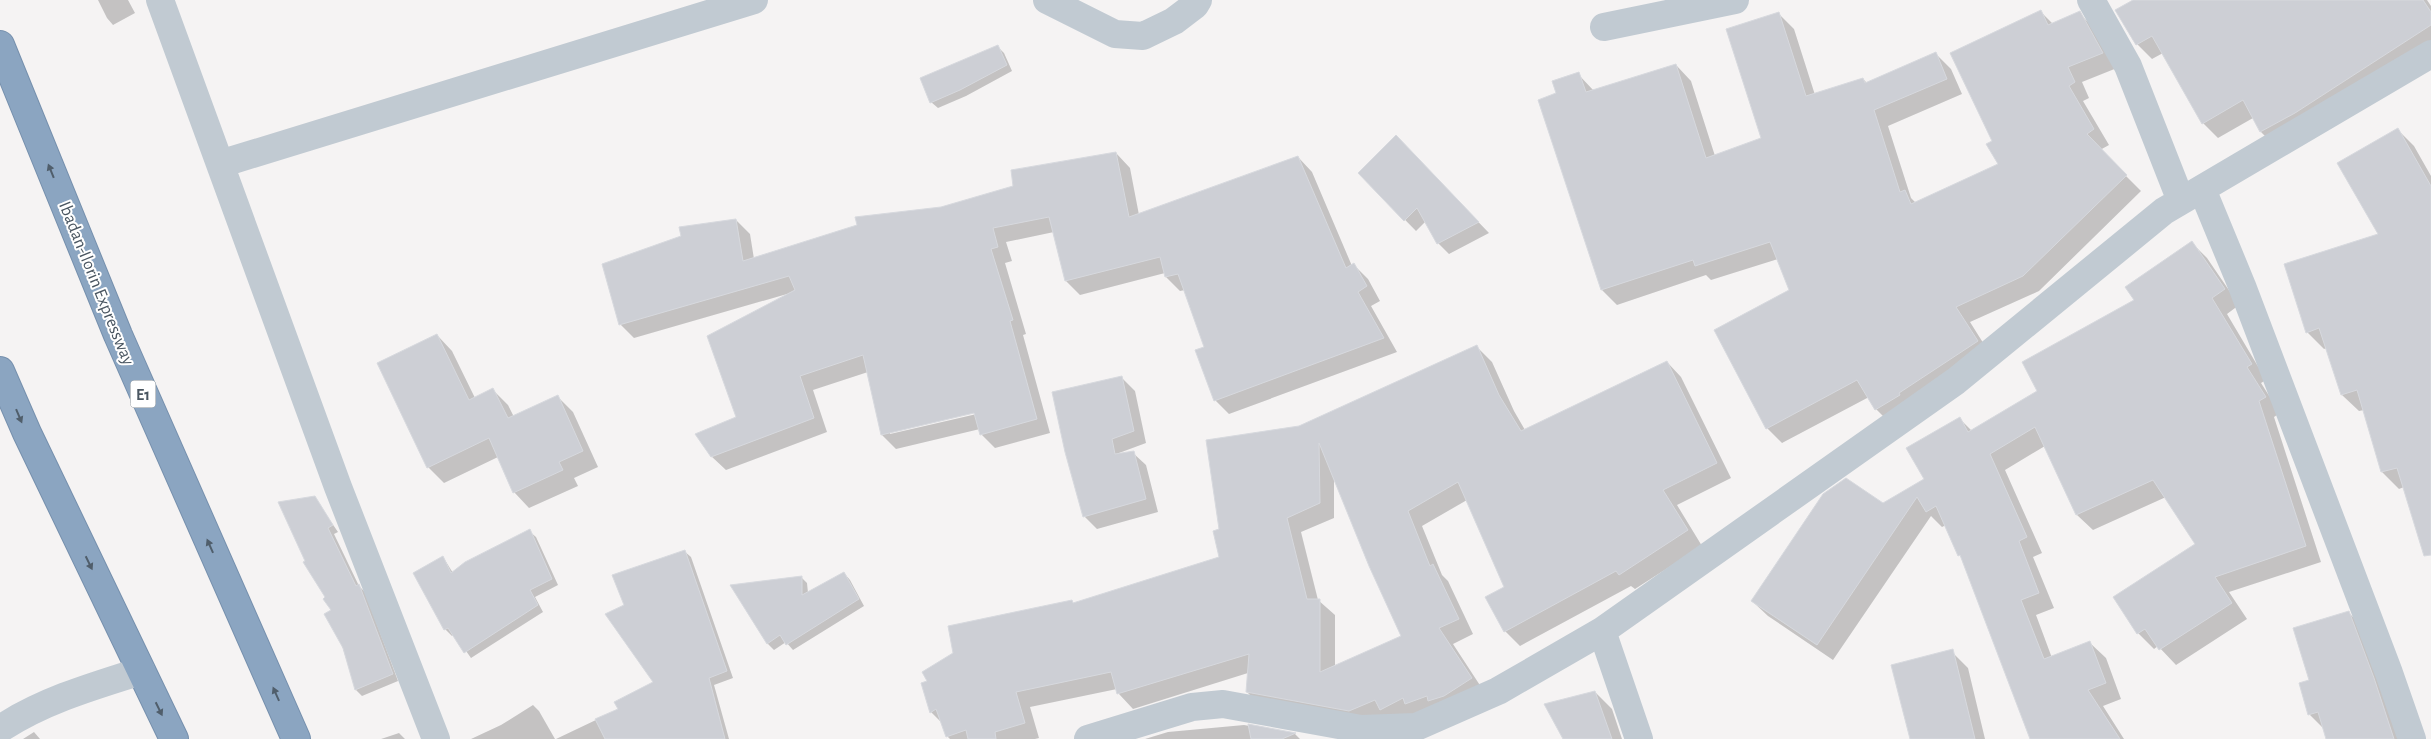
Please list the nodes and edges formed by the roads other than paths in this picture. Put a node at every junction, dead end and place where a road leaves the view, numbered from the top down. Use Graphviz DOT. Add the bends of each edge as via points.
graph roads {
  1 [pos="160,0"];
  2 [pos="754,0"];
  3 [pos="1047,0"];
  4 [pos="1198,0"];
  5 [pos="1735,0"];
  6 [pos="2091,0"];
  7 [pos="1604,27"];
  8 [pos="0,45"];
  9 [pos="2429,64"];
  10 [pos="220,164"];
  11 [pos="2192,195"];
  12 [pos="0,371"];
  13 [pos="1602,631"];
  14 [pos="141,671"];
  15 [pos="0,729"];
  16 [pos="1384,733"];
  17 [pos="174,739"];
  18 [pos="296,739"];
  19 [pos="436,739"];
  20 [pos="1088,739"];
  21 [pos="1639,739"];
  22 [pos="2412,739"];
  1 -- 10 [label="street"];
  2 -- 10 [label="street"];
  3 -- 4 [label="street" via="1115,34 1143,36 1174,21"];
  5 -- 7 [label="street"];
  6 -- 11 [label="street"];
  18 -- 8 [label="highway, Ibadan-Ilorin Expressway / E1, one-way" via="118,336"];
  9 -- 11 [label="street"];
  10 -- 19 [label="street" via="338,487"];
  11 -- 13 [label="street" via="2164,211 1956,380"];
  11 -- 22 [label="street" via="2242,286"];
  12 -- 14 [label="highway, one-way" via="26,433"];
  13 -- 16 [label="street" via="1498,691 1416,727"];
  13 -- 21 [label="street"];
  14 -- 15 [label="street" via="82,689 14,719"];
  14 -- 17 [label="highway, one-way"];
  16 -- 20 [label="street" via="1223,704 1192,707"];
}
